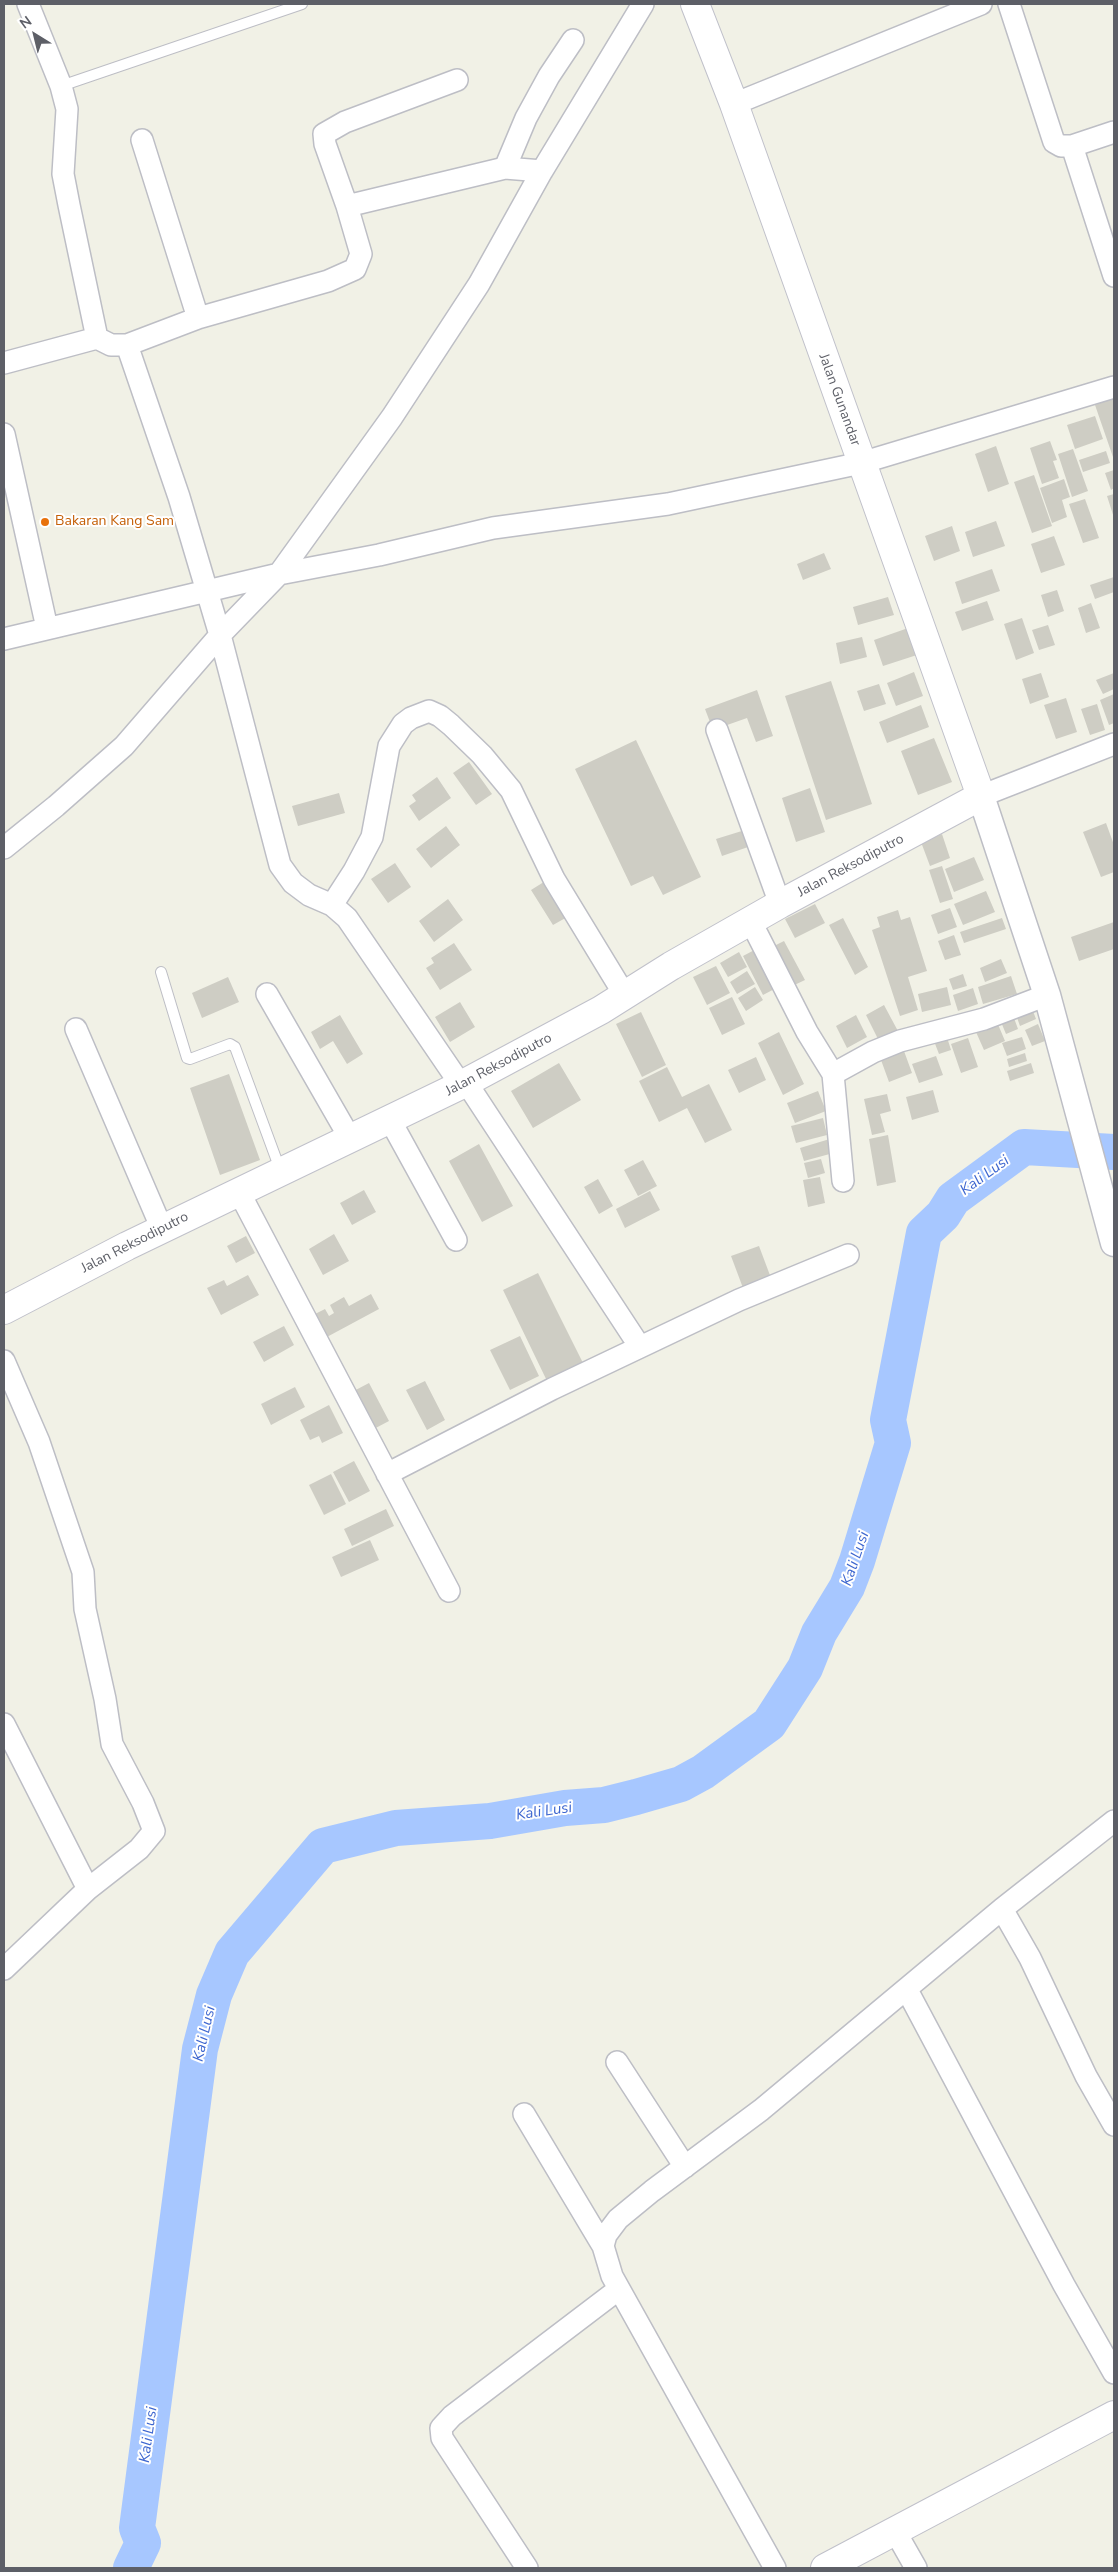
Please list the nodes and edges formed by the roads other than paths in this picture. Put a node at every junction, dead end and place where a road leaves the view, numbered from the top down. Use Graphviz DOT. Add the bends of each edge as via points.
graph roads {
  1 [pos="28,4"];
  2 [pos="302,4"];
  3 [pos="642,4"];
  4 [pos="695,4"];
  5 [pos="981,4"];
  6 [pos="1009,4"];
  7 [pos="573,40"];
  8 [pos="457,80"];
  9 [pos="61,86"];
  10 [pos="734,104"];
  11 [pos="1114,132"];
  12 [pos="142,140"];
  13 [pos="1072,146"];
  14 [pos="505,168"];
  15 [pos="542,171"];
  16 [pos="347,206"];
  17 [pos="1114,276"];
  18 [pos="198,318"];
  19 [pos="97,338"];
  20 [pos="127,345"];
  21 [pos="4,363"];
  22 [pos="1114,387"];
  23 [pos="4,434"];
  24 [pos="861,463"];
  25 [pos="279,574"];
  26 [pos="206,591"];
  27 [pos="48,628"];
  28 [pos="220,635"];
  29 [pos="4,638"];
  30 [pos="717,730"];
  31 [pos="1114,744"];
  32 [pos="981,796"];
  33 [pos="4,848"];
  34 [pos="780,904"];
  35 [pos="332,905"];
  36 [pos="751,922"];
  37 [pos="161,972"];
  38 [pos="267,994"];
  39 [pos="624,994"];
  40 [pos="1047,995"];
  41 [pos="76,1029"];
  42 [pos="833,1074"];
  43 [pos="463,1084"];
  44 [pos="390,1120"];
  45 [pos="351,1140"];
  46 [pos="281,1173"];
  47 [pos="844,1181"];
  48 [pos="239,1192"];
  49 [pos="162,1229"];
  50 [pos="456,1240"];
  51 [pos="1114,1244"];
  52 [pos="848,1255"];
  53 [pos="4,1310"];
  54 [pos="640,1347"];
  55 [pos="4,1361"];
  56 [pos="387,1474"];
  57 [pos="449,1591"];
  58 [pos="4,1725"];
  59 [pos="1114,1821"];
  60 [pos="88,1889"];
  61 [pos="1002,1909"];
  62 [pos="4,1969"];
  63 [pos="907,1990"];
  64 [pos="617,2062"];
  65 [pos="524,2114"];
  66 [pos="1114,2125"];
  67 [pos="685,2167"];
  68 [pos="603,2246"];
  69 [pos="619,2289"];
  70 [pos="1114,2373"];
  71 [pos="1114,2415"];
  72 [pos="895,2531"];
  73 [pos="527,2568"];
  74 [pos="775,2568"];
  75 [pos="826,2568"];
  76 [pos="916,2568"];
  1 -- 9 [label="street"];
  2 -- 9 [label="lane"];
  3 -- 15 [label="street"];
  4 -- 10 [label="main road, Jalan Gunandar"];
  5 -- 10 [label="street"];
  6 -- 13 [label="street" via="1049,131 1054,142"];
  7 -- 14 [label="street" via="526,118"];
  8 -- 16 [label="street" via="345,122 324,134"];
  9 -- 19 [label="street" via="67,109 63,174"];
  10 -- 24 [label="main road, Jalan Gunandar"];
  11 -- 13 [label="street"];
  12 -- 18 [label="street"];
  13 -- 17 [label="street"];
  14 -- 15 [label="street"];
  14 -- 16 [label="street"];
  15 -- 25 [label="street" via="479,284 403,401"];
  16 -- 18 [label="street" via="361,254 355,268 328,281"];
  18 -- 20 [label="street"];
  19 -- 20 [label="street" via="110,345"];
  19 -- 21 [label="street"];
  20 -- 26 [label="street" via="179,497"];
  22 -- 24 [label="street"];
  23 -- 27 [label="street"];
  24 -- 25 [label="street" via="668,504 494,528"];
  24 -- 32 [label="main road, Jalan Gunandar"];
  25 -- 26 [label="street"];
  25 -- 28 [label="street"];
  26 -- 27 [label="street"];
  26 -- 28 [label="street"];
  27 -- 29 [label="street"];
  28 -- 33 [label="street" via="104,766"];
  28 -- 35 [label="street" via="280,864 293,883 309,895"];
  30 -- 34 [label="street"];
  31 -- 32 [label="street"];
  32 -- 34 [label="main road, Jalan Reksodiputro"];
  32 -- 40 [label="street"];
  34 -- 36 [label="main road, Jalan Reksodiputro"];
  35 -- 39 [label="street" via="372,837 389,746 403,724 429,711 451,725 511,790 554,879"];
  35 -- 43 [label="street" via="360,934"];
  36 -- 39 [label="main road, Jalan Reksodiputro"];
  36 -- 42 [label="street" via="807,1032"];
  37 -- 46 [label="lane" via="187,1058 230,1044 235,1047"];
  38 -- 45 [label="street"];
  39 -- 43 [label="main road, Jalan Reksodiputro"];
  40 -- 42 [label="street" via="984,1019 900,1041"];
  40 -- 51 [label="street"];
  41 -- 49 [label="street"];
  42 -- 47 [label="street"];
  43 -- 44 [label="main road, Jalan Reksodiputro"];
  43 -- 54 [label="street"];
  44 -- 45 [label="main road, Jalan Reksodiputro"];
  44 -- 50 [label="street"];
  45 -- 46 [label="main road, Jalan Reksodiputro"];
  46 -- 48 [label="main road, Jalan Reksodiputro"];
  48 -- 49 [label="main road, Jalan Reksodiputro"];
  48 -- 56 [label="street"];
  49 -- 53 [label="main road, Jalan Reksodiputro"];
  52 -- 54 [label="street" via="739,1300"];
  54 -- 56 [label="street"];
  55 -- 60 [label="street" via="39,1442 83,1572 85,1609 112,1744 154,1826 153,1836"];
  56 -- 57 [label="street"];
  58 -- 60 [label="street"];
  59 -- 61 [label="street"];
  60 -- 62 [label="street"];
  61 -- 63 [label="street"];
  61 -- 66 [label="street"];
  63 -- 67 [label="street" via="761,2110"];
  63 -- 70 [label="street"];
  64 -- 67 [label="street"];
  65 -- 68 [label="street"];
  67 -- 68 [label="street" via="618,2219 606,2235"];
  68 -- 69 [label="street"];
  69 -- 73 [label="street" via="452,2416 441,2428 442,2438"];
  69 -- 74 [label="street"];
  71 -- 72 [label="main road"];
  72 -- 75 [label="main road"];
  72 -- 76 [label="street"];
}
